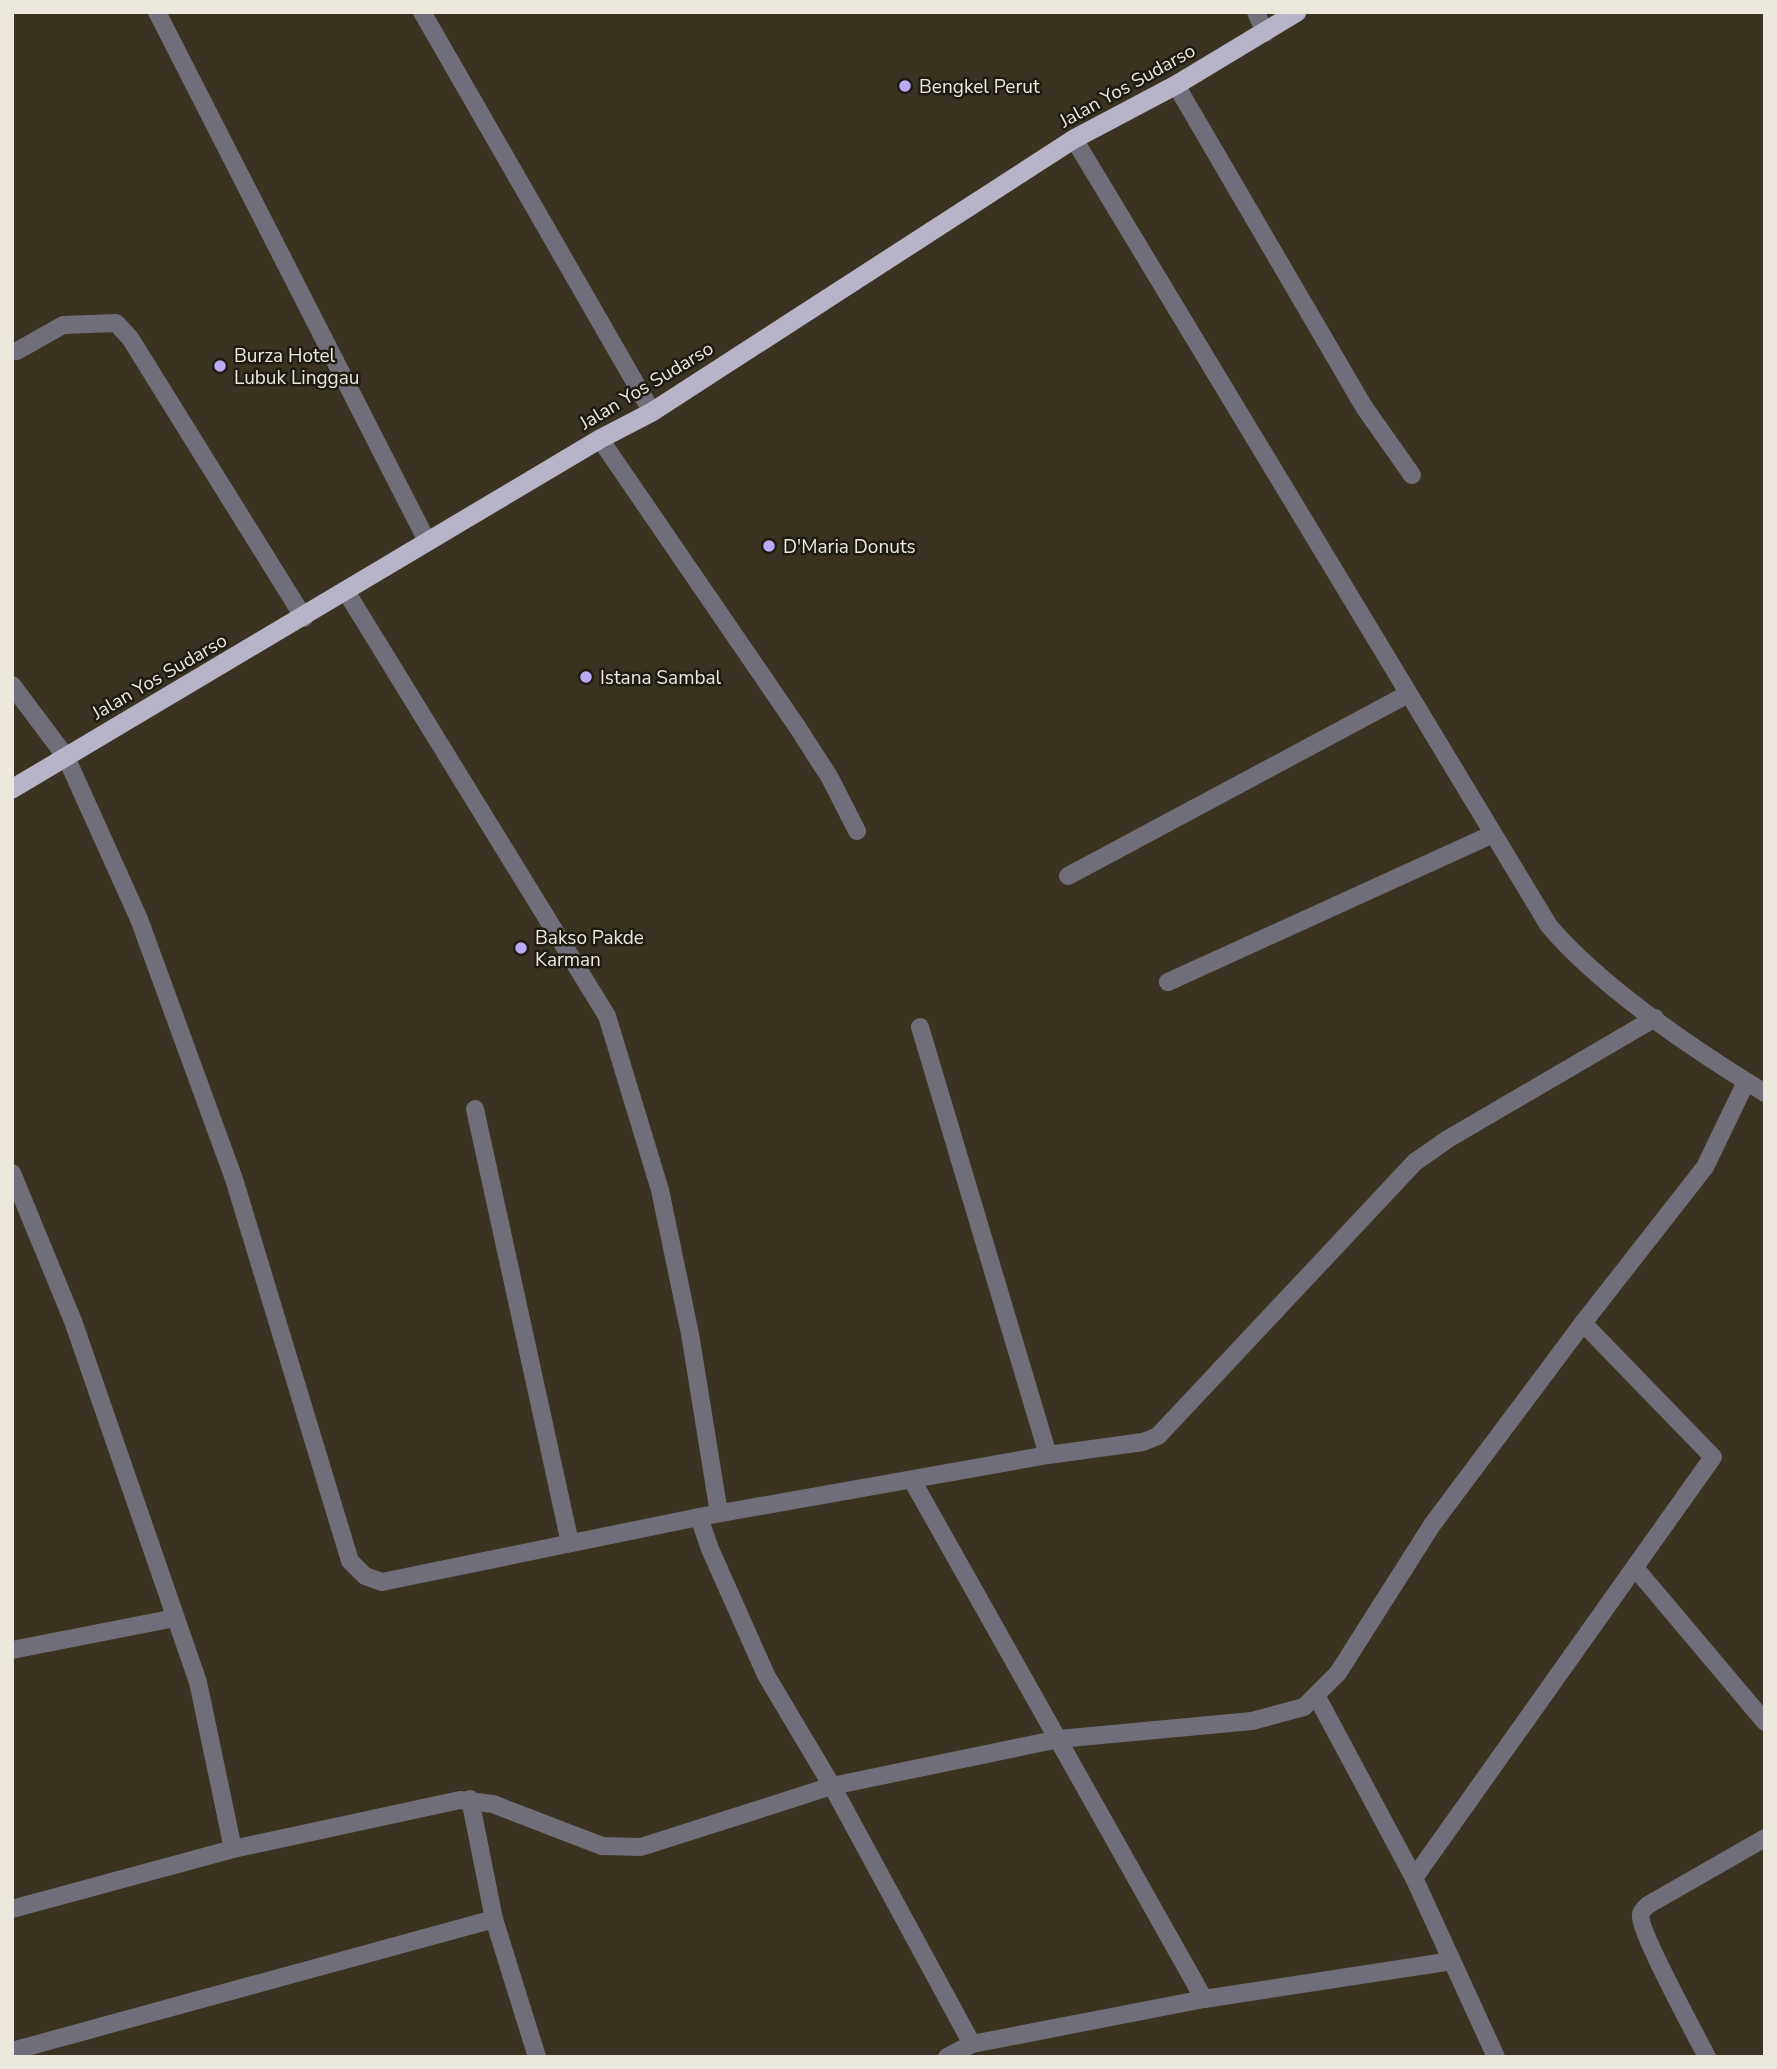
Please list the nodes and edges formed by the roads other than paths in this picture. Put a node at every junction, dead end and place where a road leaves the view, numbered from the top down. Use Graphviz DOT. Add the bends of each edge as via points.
graph roads {
  1 [pos="158,12"];
  2 [pos="422,12"];
  3 [pos="1255,12"];
  4 [pos="1297,12"];
  5 [pos="1265,33"];
  6 [pos="1176,85"];
  7 [pos="1074,139"];
  8 [pos="17,351"];
  9 [pos="652,412"];
  10 [pos="600,439"];
  11 [pos="1412,475"];
  12 [pos="428,541"];
  13 [pos="346,593"];
  14 [pos="304,618"];
  15 [pos="12,685"];
  16 [pos="1408,694"];
  17 [pos="66,757"];
  18 [pos="12,789"];
  19 [pos="857,831"];
  20 [pos="1493,834"];
  21 [pos="1068,876"];
  22 [pos="1168,982"];
  23 [pos="1655,1018"];
  24 [pos="920,1027"];
  25 [pos="1746,1082"];
  26 [pos="1765,1093"];
  27 [pos="475,1109"];
  28 [pos="12,1173"];
  29 [pos="1583,1322"];
  30 [pos="1048,1455"];
  31 [pos="912,1480"];
  32 [pos="719,1513"];
  33 [pos="699,1517"];
  34 [pos="570,1543"];
  35 [pos="1636,1569"];
  36 [pos="174,1618"];
  37 [pos="12,1650"];
  38 [pos="1317,1697"];
  39 [pos="1765,1722"];
  40 [pos="1059,1739"];
  41 [pos="832,1786"];
  42 [pos="470,1799"];
  43 [pos="1765,1838"];
  44 [pos="233,1849"];
  45 [pos="1414,1878"];
  46 [pos="12,1909"];
  47 [pos="494,1919"];
  48 [pos="1452,1961"];
  49 [pos="1204,1999"];
  50 [pos="972,2044"];
  51 [pos="12,2051"];
  52 [pos="537,2057"];
  53 [pos="947,2057"];
  54 [pos="1496,2057"];
  55 [pos="1707,2057"];
  1 -- 12 [label="street"];
  2 -- 9 [label="street"];
  3 -- 5 [label="street"];
  4 -- 5 [label="highway, Jalan Yos Sudarso"];
  5 -- 6 [label="highway, Jalan Yos Sudarso"];
  6 -- 7 [label="highway, Jalan Yos Sudarso"];
  6 -- 11 [label="street" via="1364,407"];
  7 -- 9 [label="highway, Jalan Yos Sudarso"];
  7 -- 16 [label="street"];
  8 -- 14 [label="street" via="62,325 116,323 130,338"];
  9 -- 10 [label="highway, Jalan Yos Sudarso"];
  10 -- 12 [label="highway, Jalan Yos Sudarso"];
  10 -- 19 [label="street" via="798,728"];
  12 -- 13 [label="highway, Jalan Yos Sudarso"];
  13 -- 14 [label="highway, Jalan Yos Sudarso"];
  13 -- 32 [label="street" via="607,1016 660,1190 690,1334"];
  14 -- 17 [label="highway, Jalan Yos Sudarso"];
  15 -- 17 [label="street"];
  16 -- 20 [label="street"];
  16 -- 21 [label="street"];
  17 -- 18 [label="highway, Jalan Yos Sudarso"];
  17 -- 34 [label="street" via="139,919 198,1076 234,1179 350,1561 365,1576 382,1582"];
  20 -- 22 [label="street"];
  20 -- 23 [label="street" via="1567,948"];
  23 -- 25 [label="street"];
  23 -- 30 [label="street" via="1415,1162 1158,1436"];
  24 -- 30 [label="street"];
  25 -- 26 [label="street"];
  25 -- 29 [label="street" via="1705,1167"];
  27 -- 34 [label="street"];
  28 -- 36 [label="street" via="73,1321"];
  29 -- 35 [label="street" via="1713,1457"];
  29 -- 38 [label="street" via="1432,1525 1338,1673"];
  30 -- 31 [label="street"];
  31 -- 32 [label="street"];
  31 -- 40 [label="street"];
  32 -- 33 [label="street"];
  33 -- 34 [label="street"];
  33 -- 41 [label="street" via="766,1675"];
  35 -- 39 [label="street"];
  35 -- 45 [label="street"];
  36 -- 37 [label="street"];
  36 -- 44 [label="street" via="198,1682"];
  38 -- 40 [label="street" via="1304,1707 1252,1721"];
  38 -- 45 [label="street"];
  40 -- 41 [label="street"];
  40 -- 49 [label="street"];
  41 -- 42 [label="street" via="641,1847 622,1849"];
  41 -- 50 [label="street"];
  42 -- 44 [label="street"];
  42 -- 47 [label="street"];
  43 -- 55 [label="street" via="1648,1905 1641,1914 1653,1950"];
  44 -- 46 [label="street"];
  45 -- 48 [label="street"];
  47 -- 51 [label="street"];
  47 -- 52 [label="street"];
  48 -- 49 [label="street"];
  48 -- 54 [label="street"];
  49 -- 50 [label="street"];
  50 -- 53 [label="street"];
}
